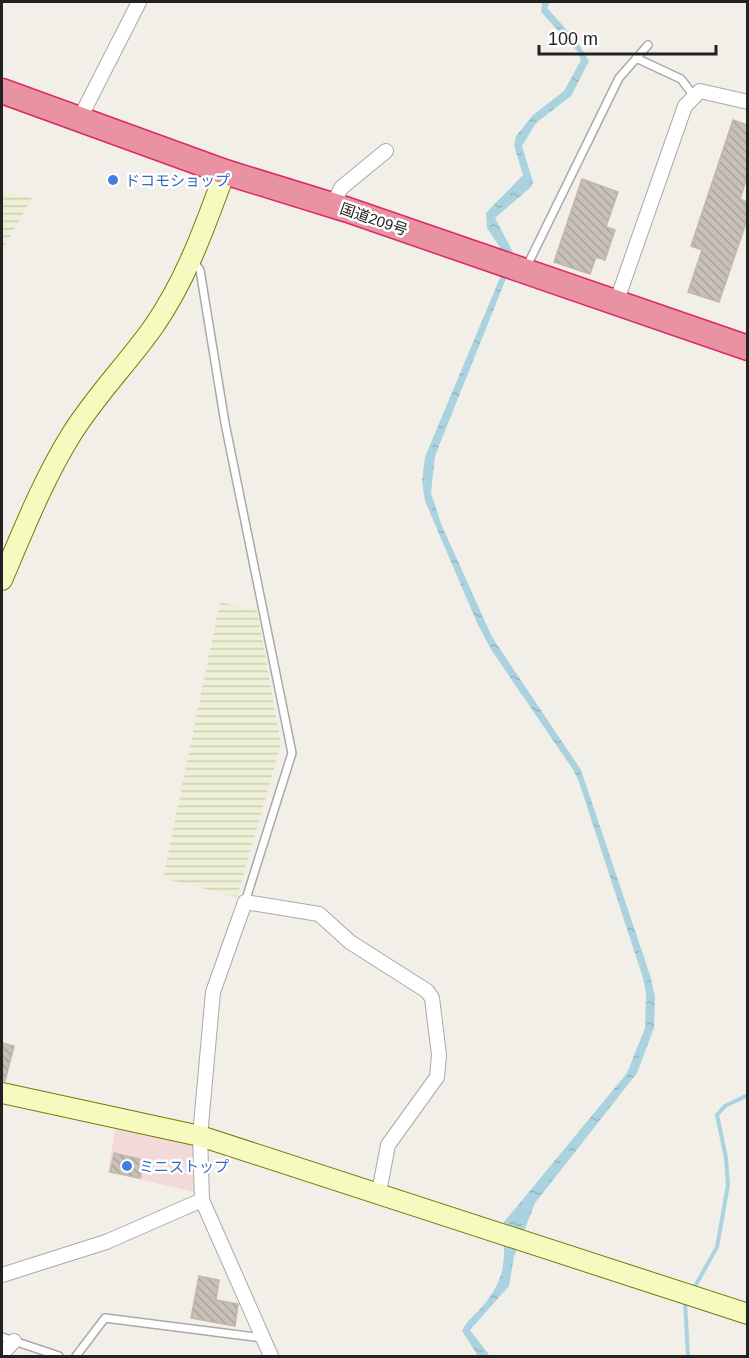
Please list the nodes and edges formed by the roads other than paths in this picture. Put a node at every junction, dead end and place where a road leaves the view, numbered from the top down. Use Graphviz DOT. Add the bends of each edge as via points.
graph roads {
  1 [pos="139,2"];
  2 [pos="648,45"];
  3 [pos="636,58"];
  4 [pos="2,91"];
  5 [pos="694,96"];
  6 [pos="747,102"];
  7 [pos="80,118"];
  8 [pos="386,151"];
  9 [pos="225,172"];
  10 [pos="333,205"];
  11 [pos="193,259"];
  12 [pos="514,268"];
  13 [pos="616,303"];
  14 [pos="747,348"];
  15 [pos="2,580"];
  16 [pos="245,902"];
  17 [pos="2,1093"];
  18 [pos="200,1136"];
  19 [pos="379,1192"];
  20 [pos="202,1200"];
  21 [pos="2,1275"];
  22 [pos="747,1314"];
  23 [pos="263,1338"];
  24 [pos="8,1339"];
  25 [pos="2,1354"];
  26 [pos="59,1356"];
  27 [pos="76,1356"];
  28 [pos="271,1356"];
  1 -- 7 [label="street"];
  2 -- 3 [label="lane"];
  3 -- 5 [label="lane" via="681,80"];
  3 -- 12 [label="lane" via="619,78"];
  4 -- 7 [label="highway, 国道209号"];
  5 -- 6 [label="street" via="700,91"];
  5 -- 13 [label="street" via="685,106"];
  7 -- 9 [label="highway, 国道209号"];
  8 -- 10 [label="street" via="341,188"];
  9 -- 10 [label="highway, 国道209号"];
  9 -- 11 [label="street"];
  10 -- 12 [label="highway, 国道209号"];
  11 -- 15 [label="street" via="154,326 71,434"];
  11 -- 16 [label="lane" via="200,270 225,423 292,753"];
  12 -- 13 [label="highway, 国道209号"];
  13 -- 14 [label="highway, 国道209号"];
  16 -- 18 [label="street" via="213,992"];
  16 -- 19 [label="street" via="319,914 350,942 432,998 440,1055 437,1077 388,1145"];
  17 -- 18 [label="street"];
  18 -- 19 [label="street"];
  18 -- 20 [label="street"];
  19 -- 22 [label="street"];
  20 -- 21 [label="street" via="106,1242"];
  20 -- 23 [label="street"];
  23 -- 27 [label="lane" via="105,1318"];
  23 -- 28 [label="street"];
  24 -- 25 [label="street"];
  24 -- 26 [label="lane"];
}
